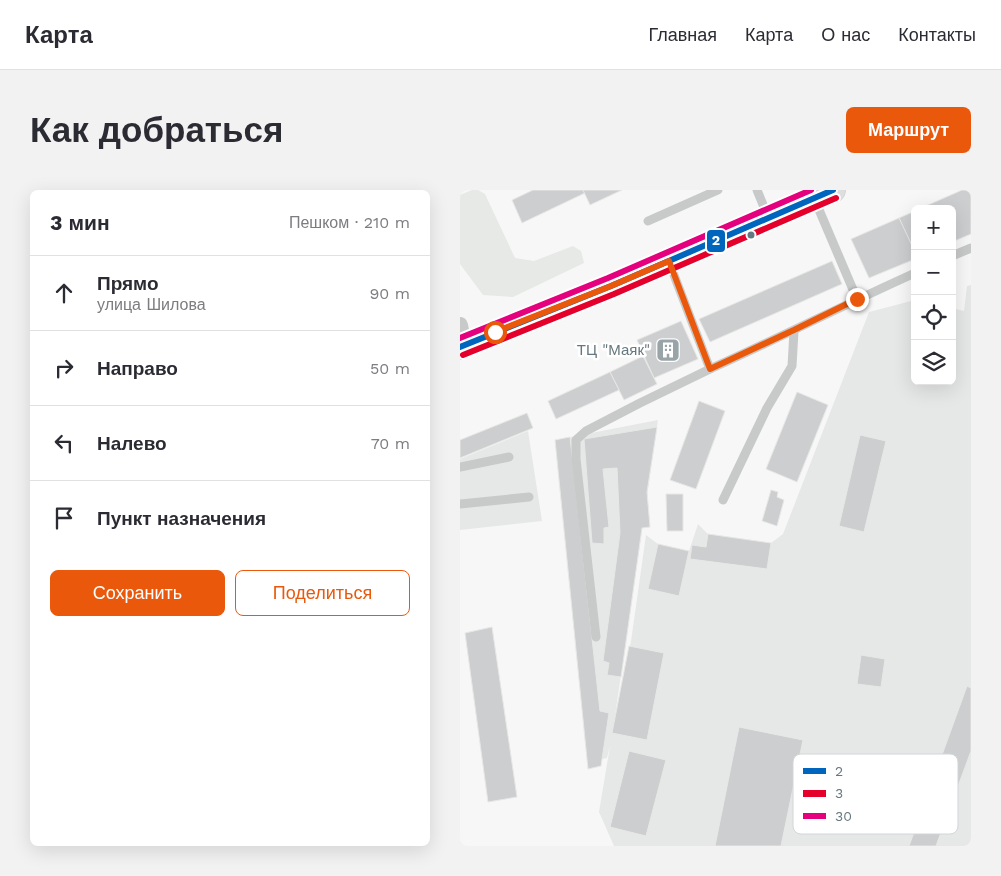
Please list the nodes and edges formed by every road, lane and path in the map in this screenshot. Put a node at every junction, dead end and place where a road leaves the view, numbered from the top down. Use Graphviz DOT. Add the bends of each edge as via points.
graph roads {
  1 [pos="718,190"];
  2 [pos="757,190"];
  3 [pos="824,194"];
  4 [pos="769,218"];
  5 [pos="648,221"];
  6 [pos="971,248"];
  7 [pos="956,254"];
  8 [pos="669,261"];
  9 [pos="911,275"];
  10 [pos="857,299"];
  11 [pos="794,330"];
  12 [pos="461,339"];
  13 [pos="710,369"];
  14 [pos="509,458"];
  15 [pos="460,467"];
  16 [pos="529,497"];
  17 [pos="723,500"];
  18 [pos="460,504"];
  19 [pos="596,637"];
  1 -- 5 [label="lane"];
  2 -- 4 [label="lane"];
  3 -- 4 [label="main road"];
  3 -- 10 [label="lane"];
  4 -- 8 [label="main road"];
  6 -- 7 [label="lane"];
  8 -- 12 [label="main road" via="611,286"];
  8 -- 13 [label="lane"];
  9 -- 10 [label="lane"];
  10 -- 11 [label="lane"];
  11 -- 13 [label="lane"];
  11 -- 17 [label="lane" via="792,366 766,408"];
  13 -- 19 [label="lane" via="586,431 576,440"];
  14 -- 15 [label="lane"];
  16 -- 18 [label="lane"];
}
